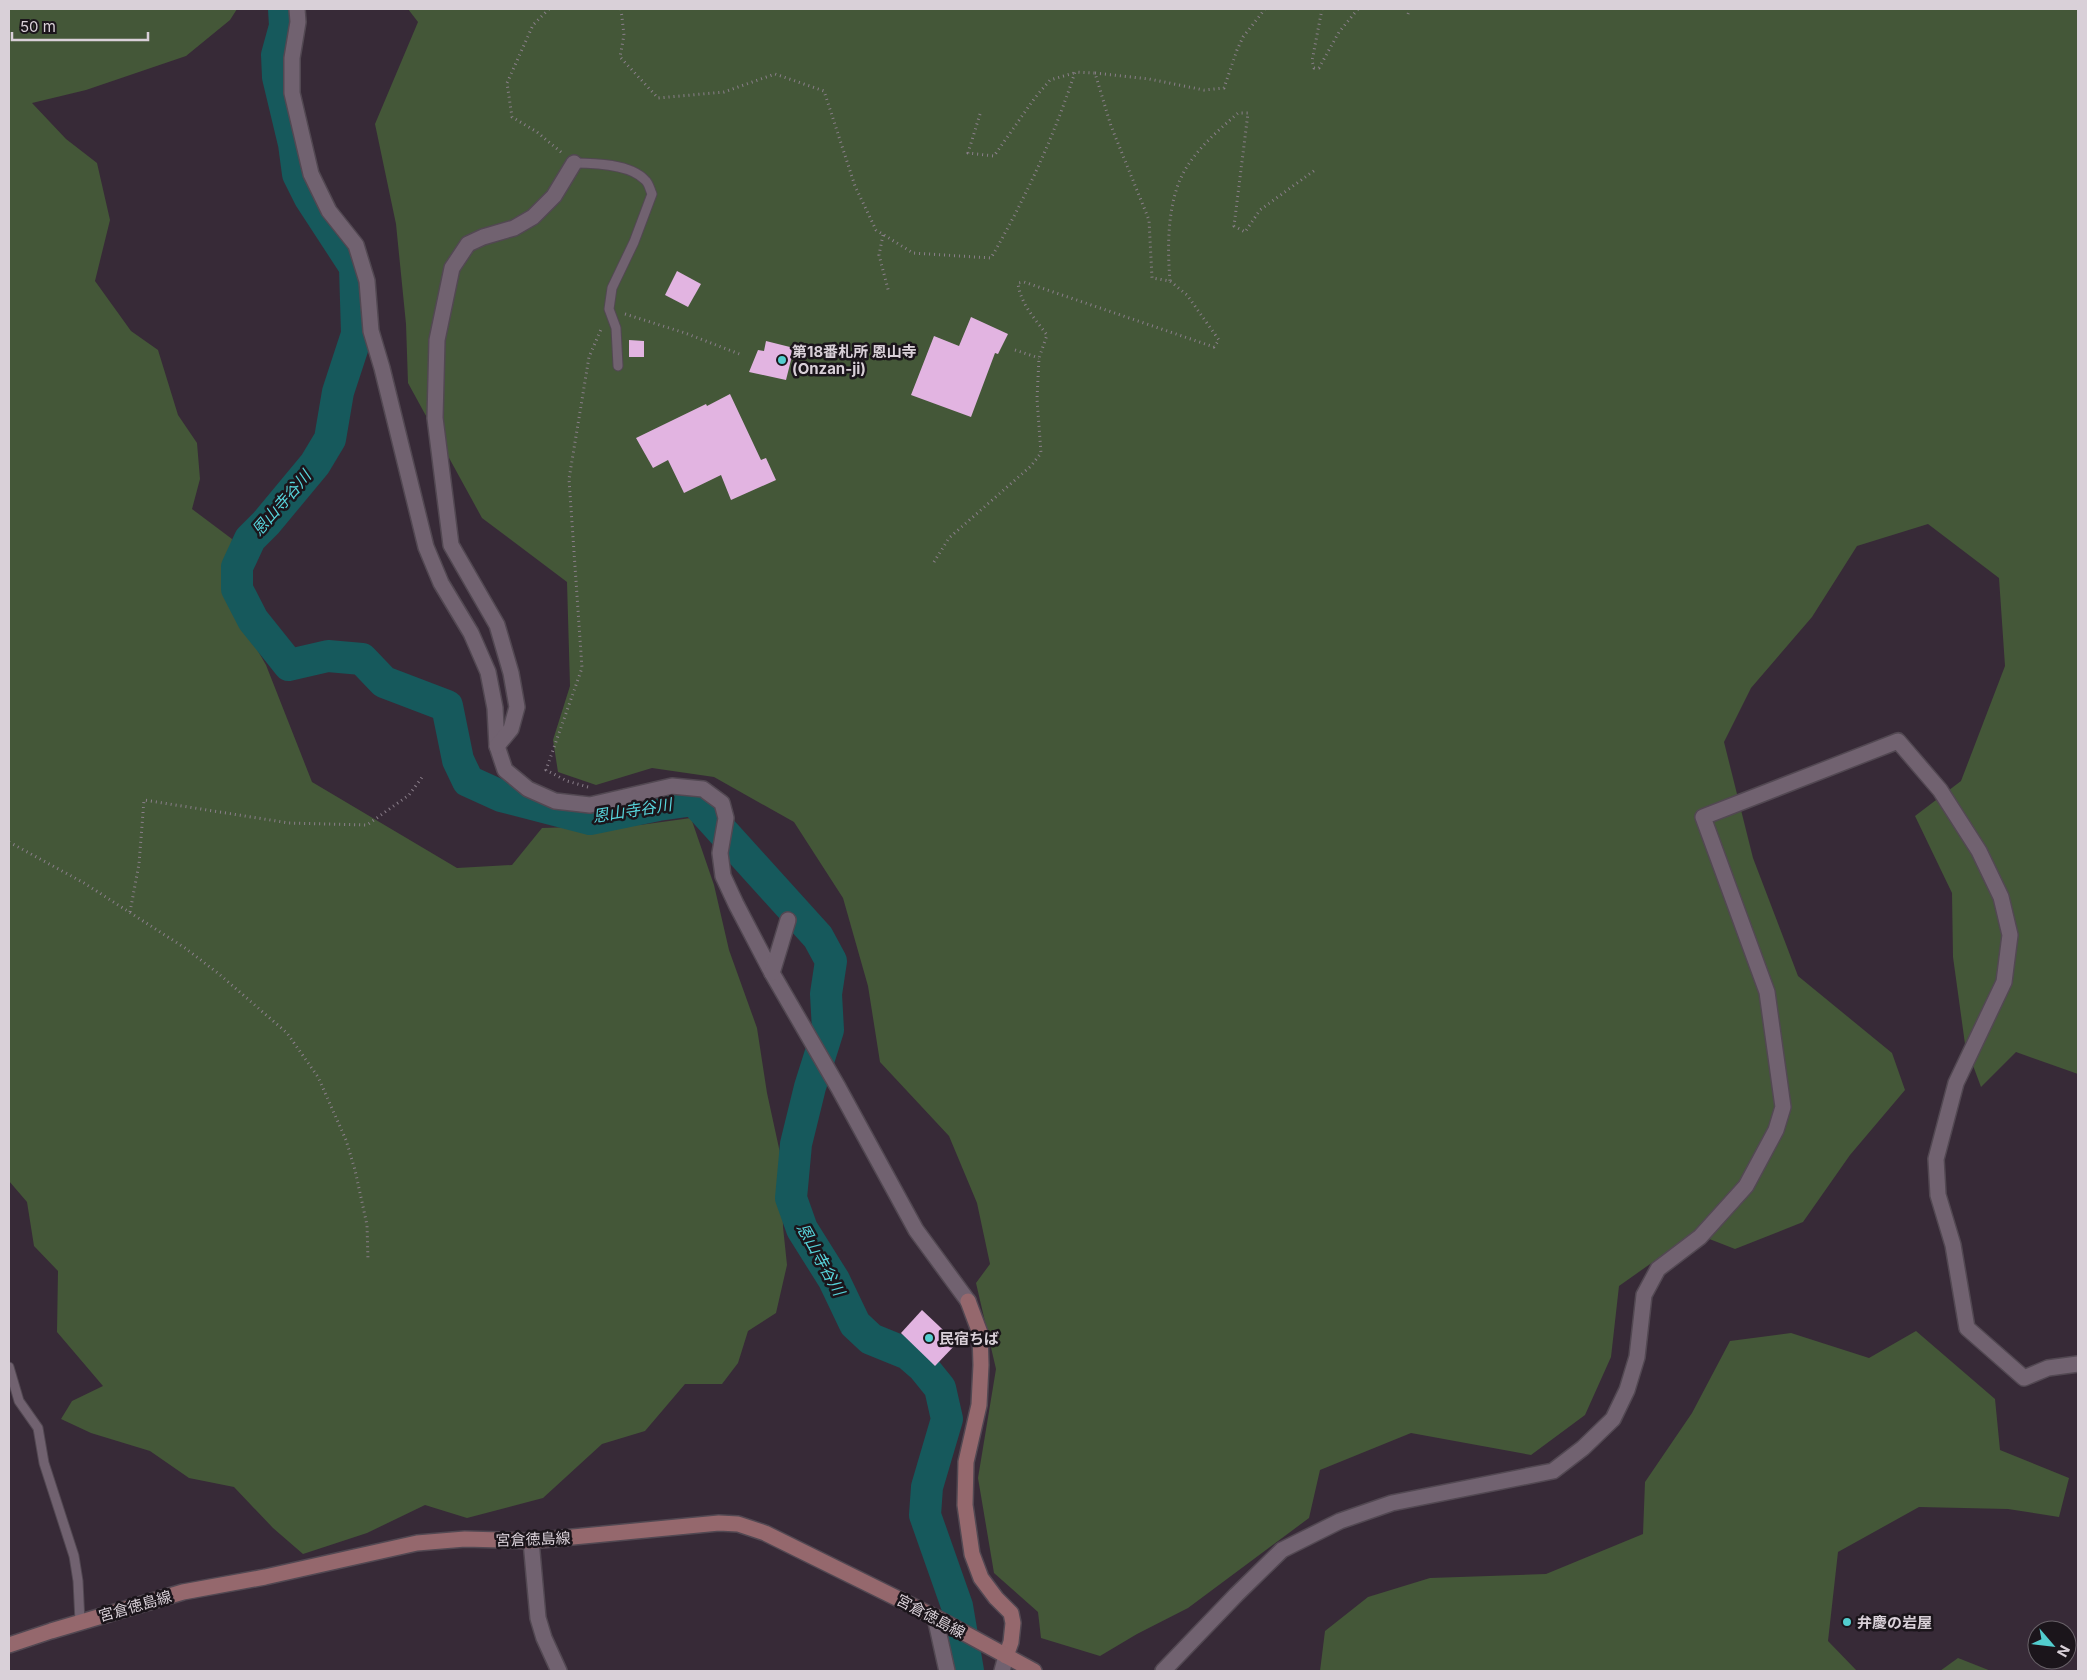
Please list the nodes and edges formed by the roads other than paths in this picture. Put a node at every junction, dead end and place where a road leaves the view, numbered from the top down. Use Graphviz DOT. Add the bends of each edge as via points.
graph roads {
  1 [pos="297,9"];
  2 [pos="574,163"];
  3 [pos="618,366"];
  4 [pos="498,746"];
  5 [pos="788,920"];
  6 [pos="772,973"];
  7 [pos="968,1301"];
  8 [pos="2078,1364"];
  9 [pos="9,1367"];
  10 [pos="531,1542"];
  11 [pos="940,1620"];
  12 [pos="80,1622"];
  13 [pos="9,1645"];
  14 [pos="1006,1656"];
  15 [pos="559,1671"];
  16 [pos="947,1671"];
  17 [pos="1002,1671"];
  18 [pos="1034,1671"];
  19 [pos="1163,1671"];
  1 -- 4 [label="street" via="292,93 311,174 329,211 356,245 367,281 371,331 426,547 441,583 471,633 488,672"];
  2 -- 3 [label="lane" via="599,164 636,173 646,180 652,194 612,288 609,309 616,328"];
  2 -- 4 [label="street" via="554,196 533,217 514,228 468,244 452,268 437,340 435,418 451,545 497,625 517,706 511,729"];
  4 -- 6 [label="street" via="505,770 528,789 555,801 590,805 672,786 703,789 722,803 726,818 720,853 723,876"];
  5 -- 6 [label="street"];
  6 -- 7 [label="street" via="916,1230"];
  7 -- 14 [label="main road" via="980,1333 981,1364 980,1405 966,1462 965,1505 972,1554 982,1578 1011,1613 1011,1642"];
  8 -- 19 [label="street" via="2048,1368 2024,1378 1967,1328 1953,1246 1938,1195 1936,1159 1956,1083 2004,982 2010,935 2001,897 1979,851 1940,790 1898,741 1703,817 1767,992 1783,1107 1776,1130 1746,1186 1700,1237 1658,1269 1644,1295 1637,1357 1627,1390 1613,1419 1553,1471 1392,1503 1340,1521 1282,1550"];
  9 -- 12 [label="lane" via="19,1401 38,1428 44,1463 74,1556"];
  10 -- 11 [label="main road, 宮倉徳島線" via="719,1522 738,1524 765,1533"];
  10 -- 12 [label="main road, 宮倉徳島線" via="465,1539 417,1543 183,1592"];
  10 -- 15 [label="street" via="538,1618"];
  11 -- 14 [label="main road, 宮倉徳島線"];
  11 -- 16 [label="street"];
  12 -- 13 [label="main road, 宮倉徳島線"];
  14 -- 17 [label="street"];
  14 -- 18 [label="main road, 宮倉徳島線"];
}
